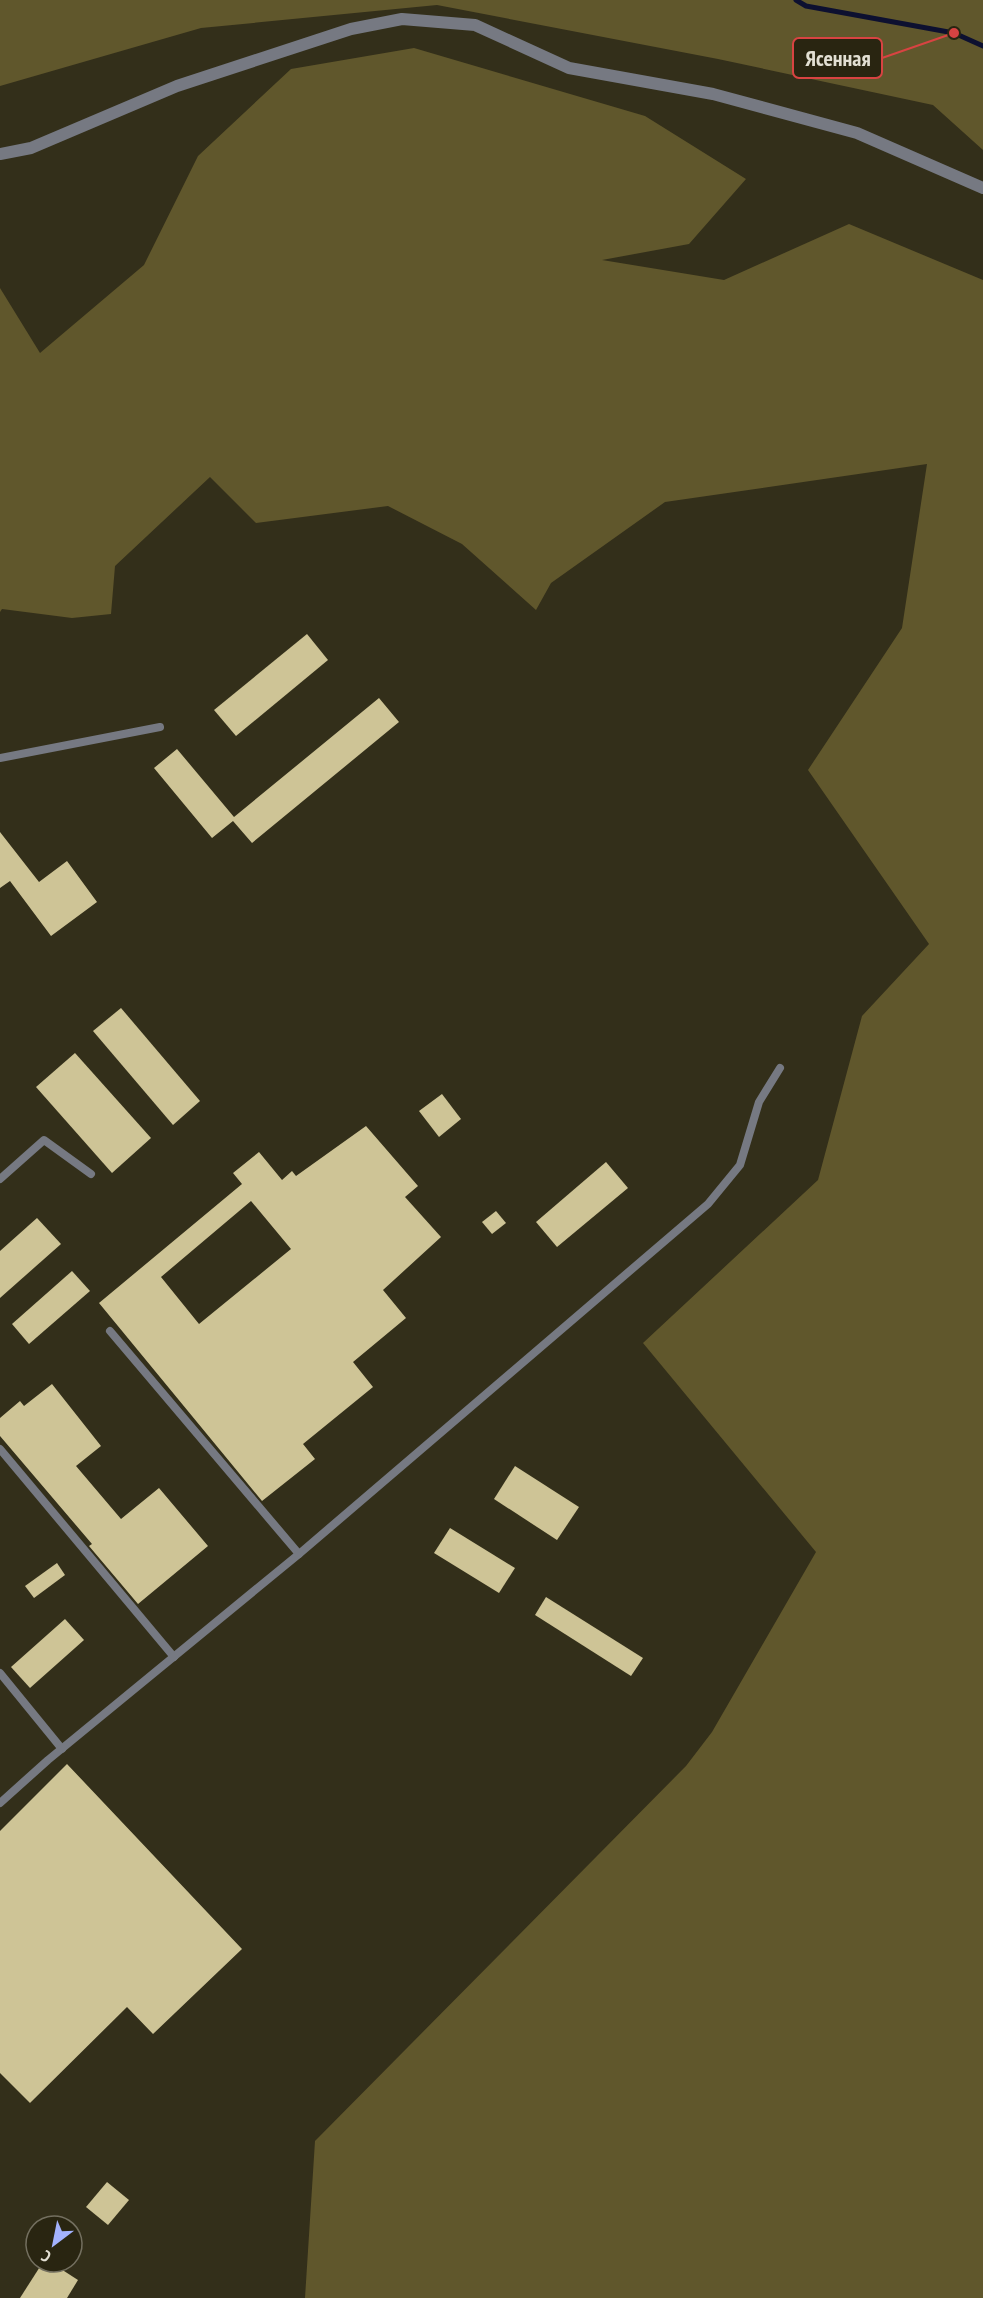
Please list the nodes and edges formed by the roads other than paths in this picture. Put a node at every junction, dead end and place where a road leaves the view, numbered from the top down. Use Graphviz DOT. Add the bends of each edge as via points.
graph roads {
  1 [pos="0,154"];
  2 [pos="983,188"];
  3 [pos="160,727"];
  4 [pos="0,758"];
  5 [pos="780,1068"];
  6 [pos="92,1174"];
  7 [pos="0,1179"];
  8 [pos="110,1331"];
  9 [pos="0,1449"];
  10 [pos="298,1554"];
  11 [pos="174,1657"];
  12 [pos="0,1673"];
  13 [pos="62,1749"];
  14 [pos="0,1803"];
  1 -- 2 [label="street" via="31,148 177,86 351,29 402,19 475,25 569,68 713,94 857,133"];
  3 -- 4 [label="lane"];
  5 -- 10 [label="lane" via="759,1102 740,1165 708,1204"];
  6 -- 7 [label="lane" via="44,1140"];
  8 -- 10 [label="lane"];
  9 -- 11 [label="lane"];
  10 -- 11 [label="lane"];
  11 -- 13 [label="lane"];
  12 -- 13 [label="lane"];
  13 -- 14 [label="lane"];
}
